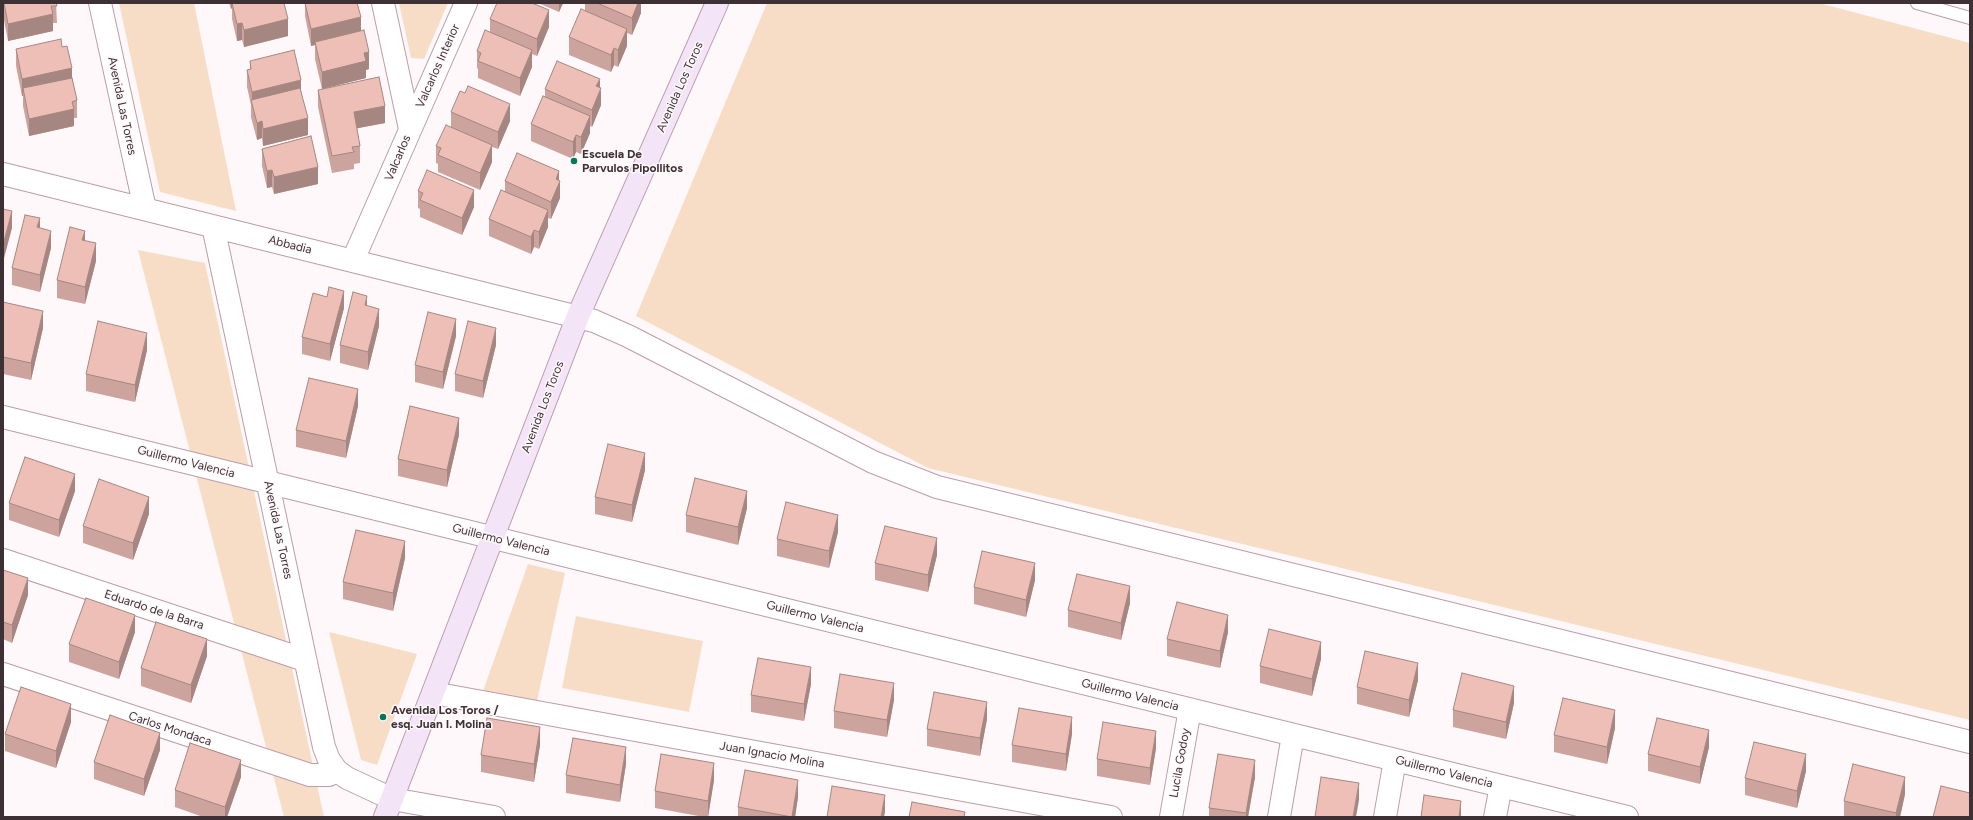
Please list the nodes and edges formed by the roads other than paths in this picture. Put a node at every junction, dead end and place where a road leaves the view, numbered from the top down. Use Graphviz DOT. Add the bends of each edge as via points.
graph roads {
  1 [pos="100,3"];
  2 [pos="383,3"];
  3 [pos="466,3"];
  4 [pos="717,3"];
  5 [pos="1916,3"];
  6 [pos="1970,18"];
  7 [pos="410,129"];
  8 [pos="3,174"];
  9 [pos="145,209"];
  10 [pos="213,226"];
  11 [pos="353,260"];
  12 [pos="578,316"];
  13 [pos="3,417"];
  14 [pos="268,483"];
  15 [pos="493,538"];
  16 [pos="3,560"];
  17 [pos="305,660"];
  18 [pos="3,674"];
  19 [pos="432,693"];
  20 [pos="1190,709"];
  21 [pos="1293,735"];
  22 [pos="1970,742"];
  23 [pos="1395,760"];
  24 [pos="337,771"];
  25 [pos="1501,786"];
  26 [pos="388,808"];
  27 [pos="1614,815"];
  28 [pos="494,817"];
  29 [pos="1111,817"];
  30 [pos="1171,817"];
  31 [pos="1279,817"];
  32 [pos="1385,817"];
  33 [pos="1495,817"];
  1 -- 9 [label="street, Avenida Las Torres"];
  2 -- 7 [label="street, Valcarlos"];
  3 -- 7 [label="street, Valcarlos Interior"];
  4 -- 12 [label="main road, Avenida Los Toros"];
  5 -- 6 [label="lane"];
  7 -- 11 [label="street, Valcarlos"];
  8 -- 9 [label="street, Abbadia"];
  9 -- 10 [label="street, Abbadia"];
  10 -- 11 [label="street, Abbadia"];
  10 -- 14 [label="street, Avenida Las Torres"];
  11 -- 12 [label="street, Abbadia"];
  12 -- 15 [label="main road, Avenida Los Toros"];
  12 -- 22 [label="street, Abbadia" via="628,336 872,462 937,487"];
  13 -- 14 [label="street, Guillermo Valencia"];
  14 -- 15 [label="street, Guillermo Valencia"];
  14 -- 17 [label="street, Avenida Las Torres"];
  15 -- 19 [label="main road, Avenida Los Toros"];
  15 -- 20 [label="street, Guillermo Valencia"];
  16 -- 17 [label="street, Eduardo de la Barra"];
  17 -- 24 [label="street, Avenida Las Torres" via="324,747"];
  18 -- 24 [label="street, Carlos Mondaca" via="310,776"];
  19 -- 26 [label="main road, Avenida Los Toros"];
  19 -- 29 [label="street, Juan Ignacio Molina"];
  20 -- 21 [label="street, Guillermo Valencia"];
  20 -- 30 [label="street, Lucila Godoy"];
  21 -- 23 [label="street, Guillermo Valencia"];
  21 -- 31 [label="street"];
  23 -- 25 [label="street, Guillermo Valencia"];
  23 -- 32 [label="street"];
  24 -- 26 [label="street, Avenida Las Torres"];
  25 -- 27 [label="street, Guillermo Valencia"];
  25 -- 33 [label="street"];
  26 -- 28 [label="street, Avenida Las Torres"];
}
